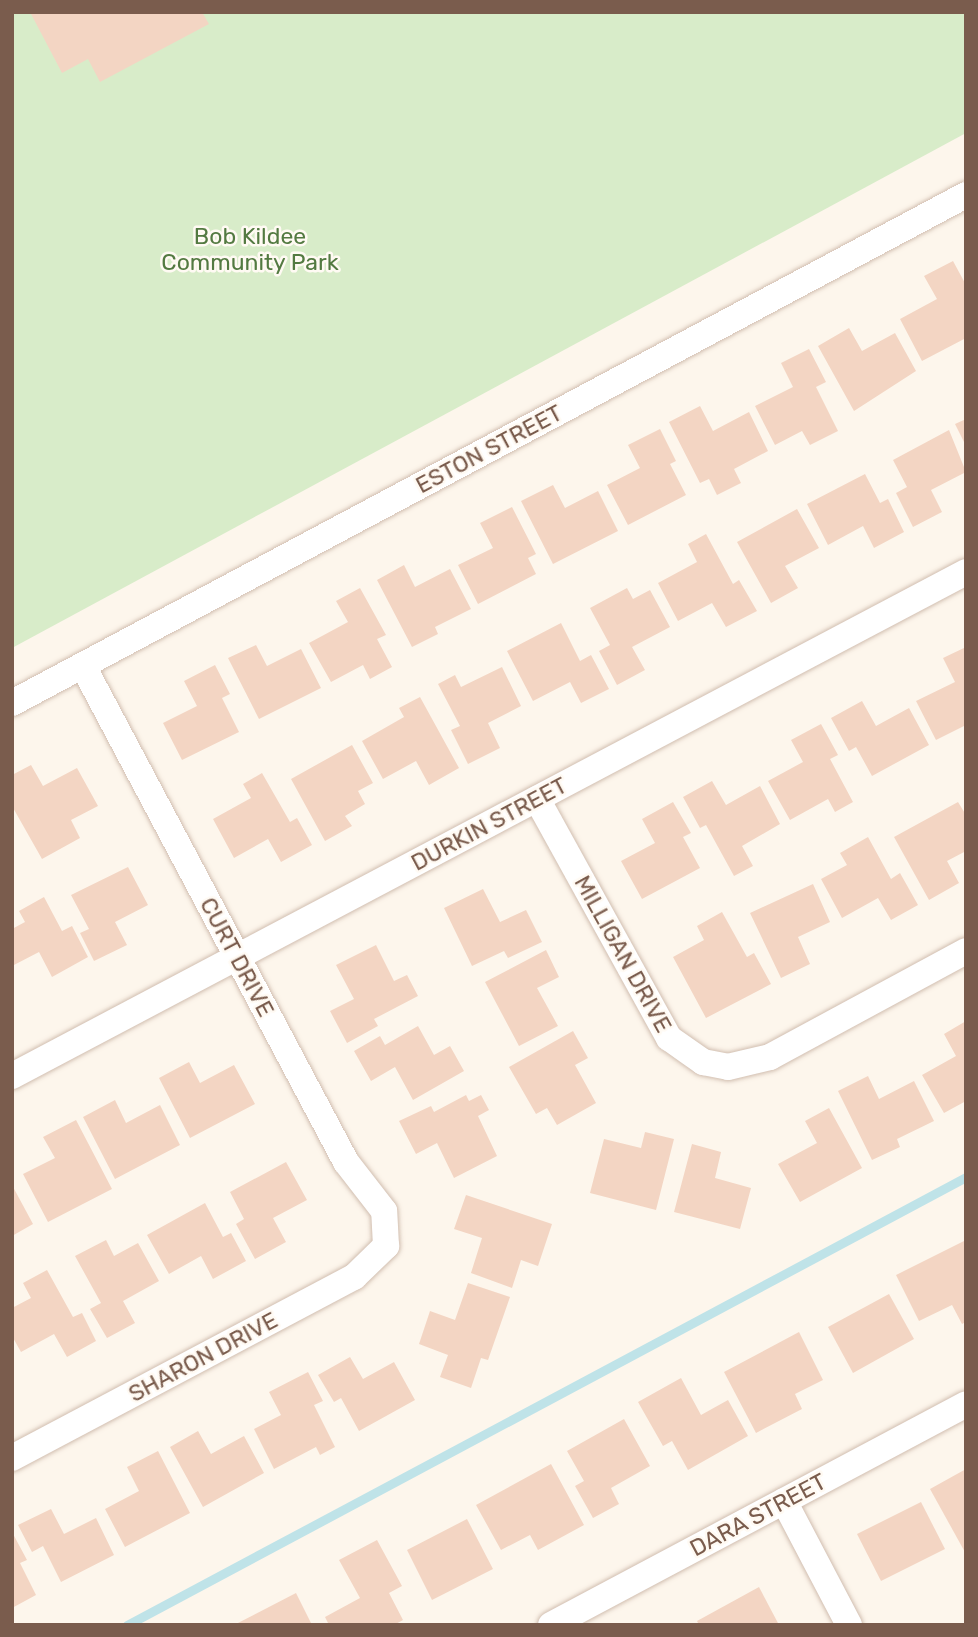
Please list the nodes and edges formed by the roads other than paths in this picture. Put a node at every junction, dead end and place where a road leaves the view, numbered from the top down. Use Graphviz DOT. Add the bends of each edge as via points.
graph roads {
  1 [pos="966,195"];
  2 [pos="966,572"];
  3 [pos="83,666"];
  4 [pos="12,703"];
  5 [pos="537,799"];
  6 [pos="966,951"];
  7 [pos="237,958"];
  8 [pos="12,1076"];
  9 [pos="386,1246"];
  10 [pos="966,1404"];
  11 [pos="12,1458"];
  12 [pos="784,1501"];
  13 [pos="551,1625"];
  14 [pos="849,1625"];
  1 -- 3 [label="street, ESTON STREET"];
  2 -- 5 [label="street, DURKIN STREET"];
  3 -- 4 [label="street, ESTON STREET"];
  3 -- 7 [label="street, CURT DRIVE"];
  5 -- 6 [label="street, MILLIGAN DRIVE" via="669,1038 703,1062 728,1067 761,1060"];
  5 -- 7 [label="street, DURKIN STREET"];
  7 -- 8 [label="street, DURKIN STREET"];
  7 -- 9 [label="street, CURT DRIVE" via="346,1162 384,1211"];
  9 -- 11 [label="street, SHARON DRIVE" via="354,1277"];
  10 -- 12 [label="street, DARA STREET"];
  12 -- 13 [label="street, DARA STREET"];
  12 -- 14 [label="street"];
}
